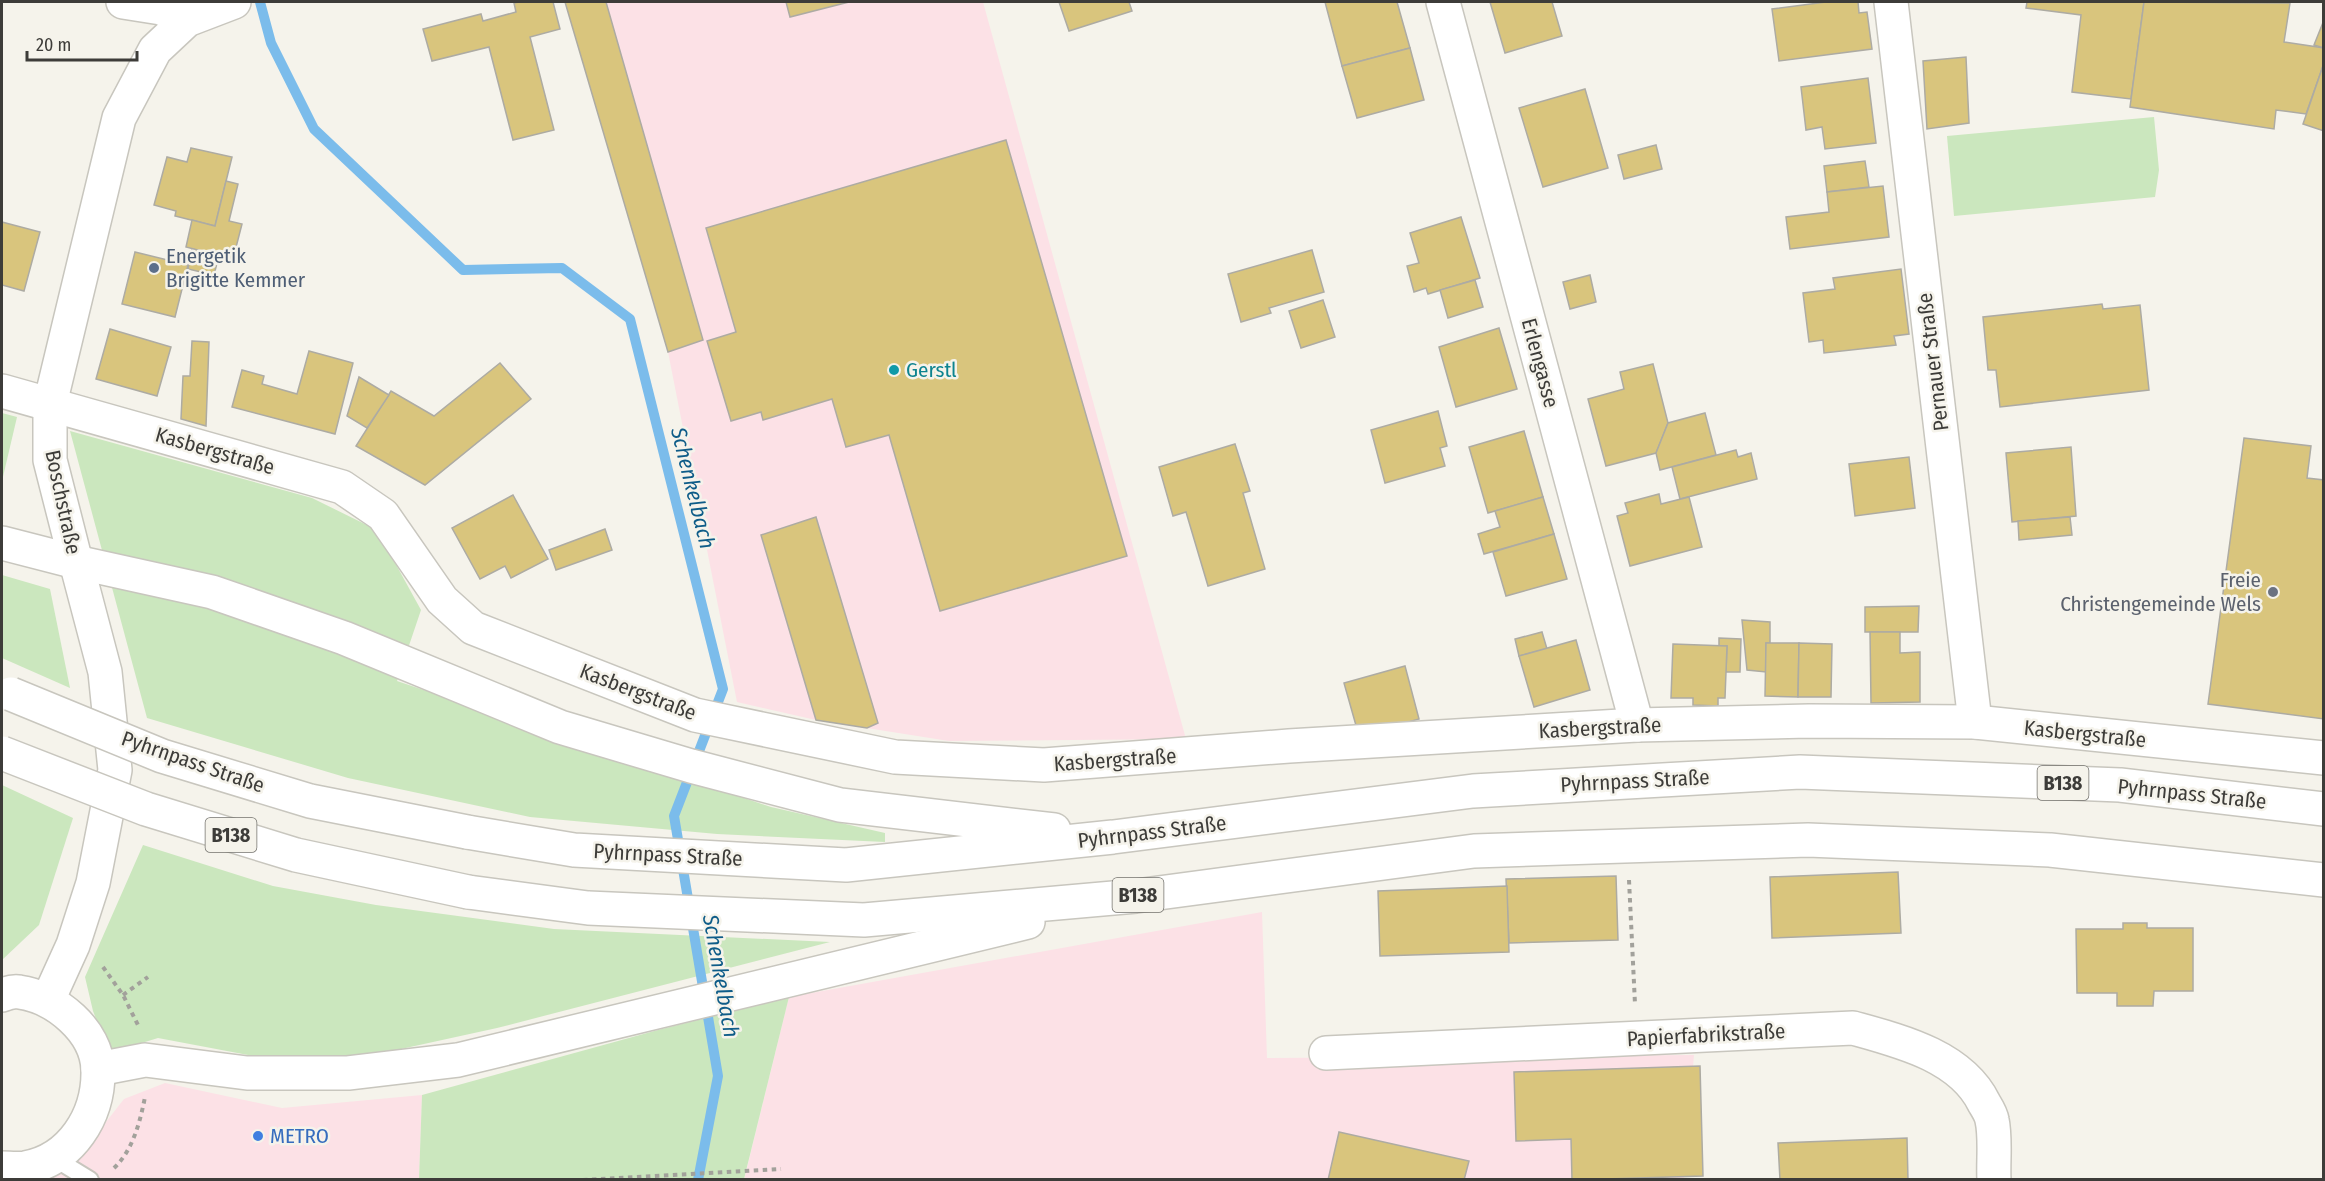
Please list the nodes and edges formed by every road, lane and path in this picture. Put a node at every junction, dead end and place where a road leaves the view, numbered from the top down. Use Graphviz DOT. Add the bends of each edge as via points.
graph roads {
  1 [pos="123,2"];
  2 [pos="234,2"];
  3 [pos="1443,2"];
  4 [pos="1891,2"];
  5 [pos="187,21"];
  6 [pos="2,391"];
  7 [pos="50,404"];
  8 [pos="2,543"];
  9 [pos="76,562"];
  10 [pos="6,692"];
  11 [pos="1976,722"];
  12 [pos="1637,725"];
  13 [pos="2,753"];
  14 [pos="2324,758"];
  15 [pos="2324,809"];
  16 [pos="1113,837"];
  17 [pos="1629,877"];
  18 [pos="2324,880"];
  19 [pos="1136,896"];
  20 [pos="148,977"];
  21 [pos="2,995"];
  22 [pos="123,995"];
  23 [pos="48,1000"];
  24 [pos="1636,1038"];
  25 [pos="1326,1053"];
  26 [pos="98,1069"];
  27 [pos="54,1158"];
  28 [pos="2,1168"];
  29 [pos="781,1169"];
  30 [pos="90,1179"];
  31 [pos="583,1179"];
  32 [pos="1994,1179"];
  1 -- 5 [label="main road" via="161,8"];
  2 -- 5 [label="main road"];
  3 -- 12 [label="main road, Erlengasse"];
  4 -- 11 [label="main road, Pernauer Straße"];
  5 -- 7 [label="main road, Boschstraße" via="156,50 119,117"];
  6 -- 7 [label="main road, Kasbergstraße"];
  7 -- 9 [label="main road, Boschstraße" via="50,460"];
  7 -- 12 [label="main road, Kasbergstraße" via="342,487 383,515 442,600 473,628 695,715 895,757 1044,765"];
  8 -- 9 [label="main road"];
  9 -- 16 [label="main road" via="212,592 344,638 560,727 691,766 840,805"];
  9 -- 23 [label="main road, Boschstraße" via="105,672 115,770 93,883 73,945"];
  10 -- 16 [label="main road, Pyhrnpass Straße / B138, bridge" via="162,756 310,801 574,850 846,865"];
  11 -- 12 [label="main road, Kasbergstraße"];
  11 -- 14 [label="main road, Kasbergstraße"];
  13 -- 19 [label="main road, B138, bridge" via="146,809 296,855 468,892 588,908 864,920"];
  15 -- 16 [label="main road, Pyhrnpass Straße / B138" via="2120,785 1800,772 1473,791"];
  17 -- 24 [label="path"];
  18 -- 19 [label="main road, B138" via="2050,850 1808,840 1474,851"];
  19 -- 26 [label="main road" via="458,1060 348,1073 247,1073 145,1060"];
  20 -- 22 [label="path"];
  21 -- 23 [label="main road" via="17,991"];
  23 -- 26 [label="main road" via="72,1017 89,1040"];
  24 -- 25 [label="main road, Papierfabrikstraße"];
  24 -- 32 [label="main road, Papierfabrikstraße" via="1853,1028 1896,1040 1938,1058 1962,1074 1982,1097 1992,1119"];
  26 -- 27 [label="main road" via="95,1103 80,1135"];
  27 -- 28 [label="main road" via="24,1168"];
  27 -- 30 [label="lane"];
  29 -- 31 [label="path"];
}
